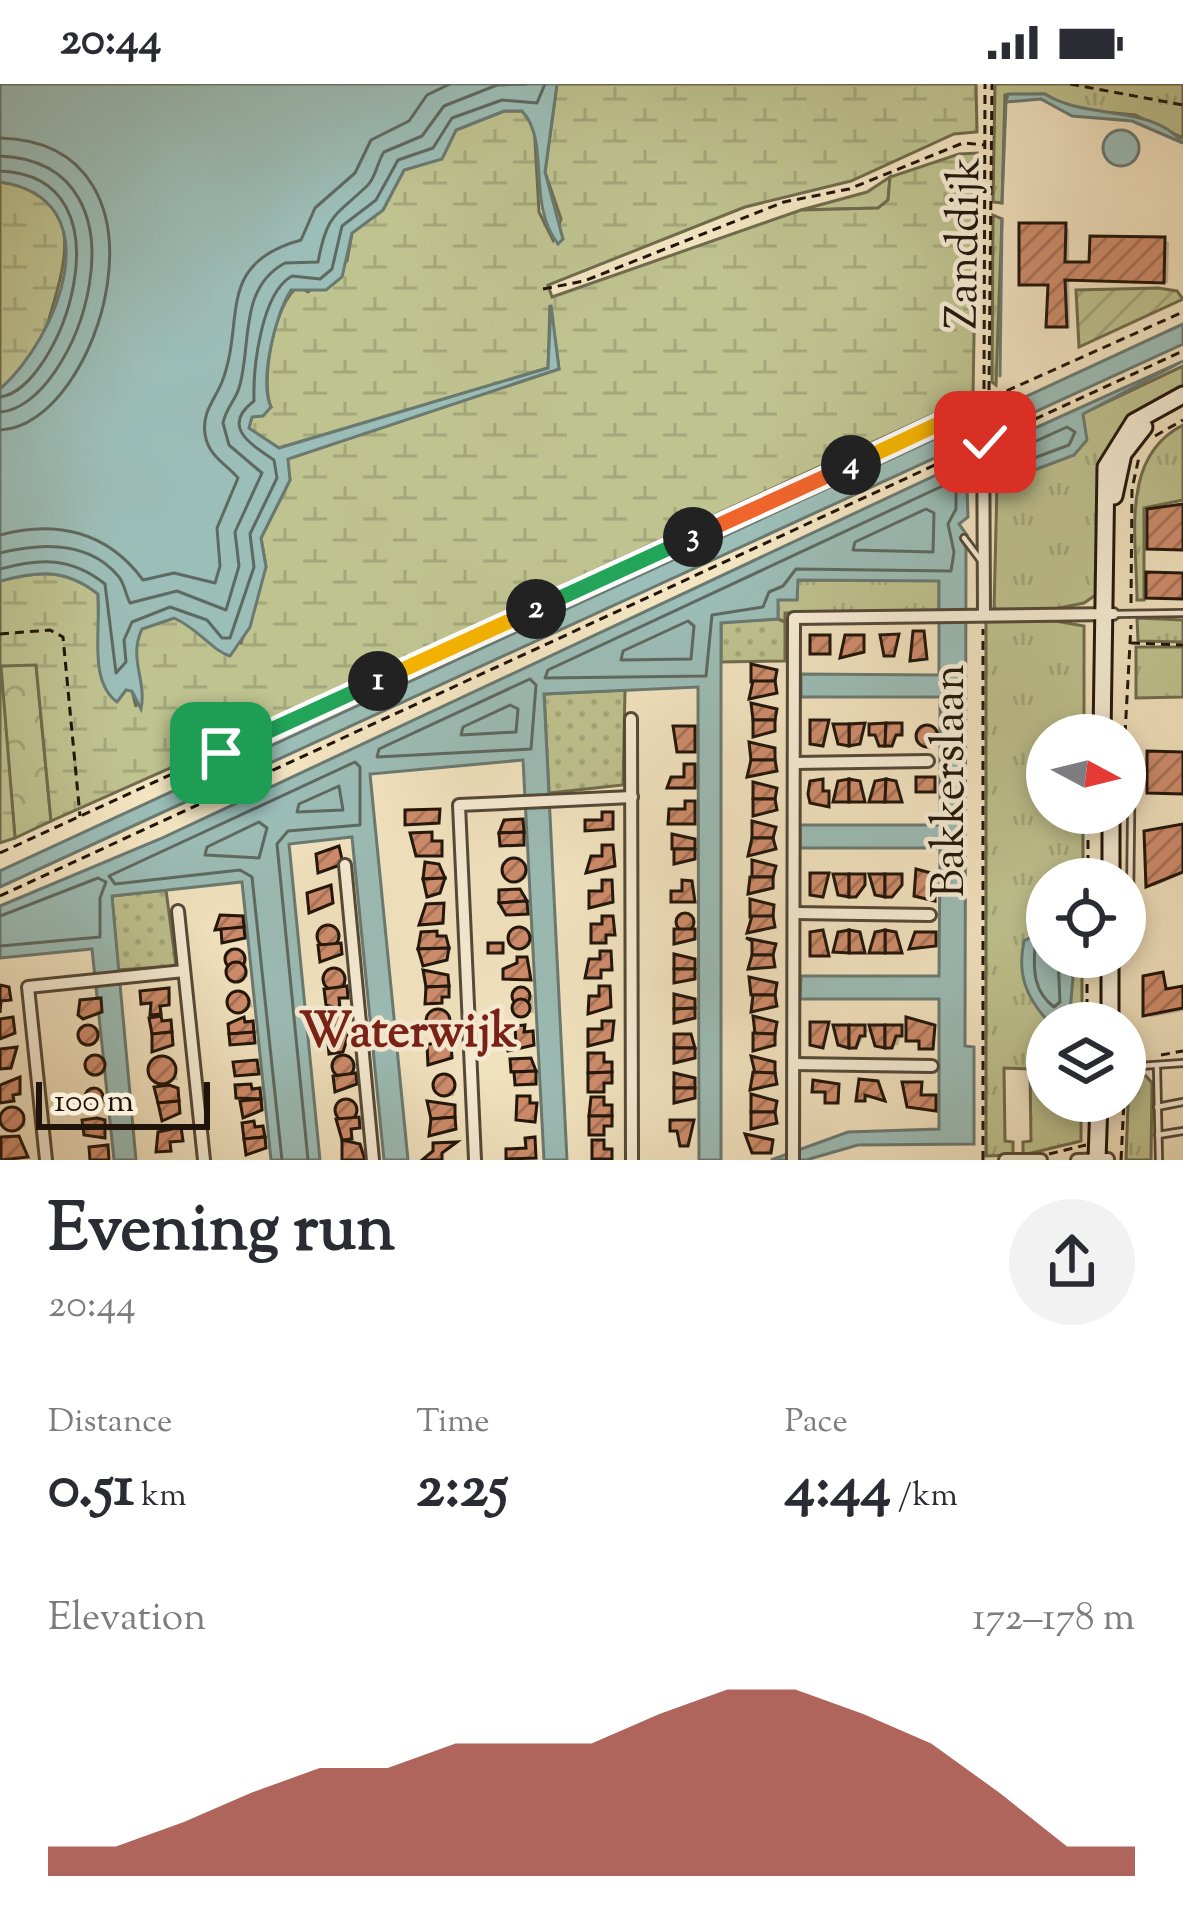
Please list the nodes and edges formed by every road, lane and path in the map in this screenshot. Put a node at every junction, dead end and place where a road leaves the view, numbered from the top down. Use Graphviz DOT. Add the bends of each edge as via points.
graph roads {
  1 [pos="985,84"];
  2 [pos="992,84"];
  3 [pos="1070,84"];
  4 [pos="1183,104"];
  5 [pos="986,145"];
  6 [pos="543,289"];
  7 [pos="1183,312"];
  8 [pos="1183,351"];
  9 [pos="1183,395"];
  10 [pos="986,405"];
  11 [pos="1183,405"];
  12 [pos="1183,420"];
  13 [pos="985,440"];
  14 [pos="964,538"];
  15 [pos="984,564"];
  16 [pos="1113,595"];
  17 [pos="1131,595"];
  18 [pos="1183,613"];
  19 [pos="1107,614"];
  20 [pos="1131,614"];
  21 [pos="977,615"];
  22 [pos="0,634"];
  23 [pos="1130,644"];
  24 [pos="1183,645"];
  25 [pos="1103,714"];
  26 [pos="1111,714"];
  27 [pos="1126,714"];
  28 [pos="631,719"];
  29 [pos="928,761"];
  30 [pos="794,763"];
  31 [pos="632,797"];
  32 [pos="81,818"];
  33 [pos="0,853"];
  34 [pos="345,865"];
  35 [pos="0,896"];
  36 [pos="178,911"];
  37 [pos="794,913"];
  38 [pos="930,915"];
  39 [pos="184,970"];
  40 [pos="1183,1051"];
  41 [pos="1151,1058"];
  42 [pos="794,1064"];
  43 [pos="1183,1064"];
  44 [pos="932,1066"];
  45 [pos="1146,1068"];
  46 [pos="1157,1068"];
  47 [pos="1183,1102"];
  48 [pos="1157,1108"];
  49 [pos="1099,1122"];
  50 [pos="1109,1122"];
  51 [pos="1123,1122"];
  52 [pos="1183,1131"];
  53 [pos="1158,1136"];
  54 [pos="1086,1145"];
  55 [pos="793,1154"];
  56 [pos="1047,1156"];
  57 [pos="46,1160"];
  58 [pos="204,1160"];
  59 [pos="374,1160"];
  60 [pos="476,1160"];
  61 [pos="632,1160"];
  62 [pos="983,1160"];
  63 [pos="1005,1160"];
  64 [pos="1077,1160"];
  65 [pos="1096,1160"];
  66 [pos="1108,1160"];
  67 [pos="1121,1160"];
  68 [pos="1159,1160"];
  1 -- 5 [label="path"];
  2 -- 10 [label="path, Zanddijk"];
  3 -- 4 [label="path"];
  5 -- 6 [label="path" via="941,150 849,189 770,207"];
  5 -- 10 [label="path"];
  7 -- 10 [label="path"];
  8 -- 13 [label="path"];
  9 -- 19 [label="main road" via="1134,422 1110,457"];
  10 -- 13 [label="street, Bakkerslaan"];
  10 -- 32 [label="path"];
  11 -- 16 [label="main road" via="1143,428 1119,463"];
  12 -- 17 [label="path" via="1147,443 1135,468"];
  13 -- 15 [label="street, Bakkerslaan"];
  13 -- 35 [label="path"];
  14 -- 15 [label="lane"];
  15 -- 21 [label="street, Bakkerslaan"];
  16 -- 17 [label="path"];
  16 -- 19 [label="main road"];
  17 -- 20 [label="path"];
  18 -- 20 [label="lane"];
  19 -- 20 [label="lane"];
  19 -- 21 [label="street"];
  19 -- 25 [label="main road"];
  19 -- 26 [label="main road"];
  20 -- 23 [label="path"];
  21 -- 30 [label="street" via="794,617"];
  21 -- 62 [label="path, Bakkerslaan"];
  22 -- 32 [label="path" via="50,630 63,637"];
  23 -- 24 [label="path"];
  23 -- 27 [label="path"];
  28 -- 31 [label="street"];
  29 -- 30 [label="street"];
  30 -- 37 [label="street"];
  31 -- 60 [label="street" via="460,805"];
  31 -- 61 [label="street"];
  32 -- 33 [label="path"];
  34 -- 59 [label="street"];
  36 -- 39 [label="street"];
  37 -- 38 [label="street"];
  37 -- 42 [label="street"];
  39 -- 57 [label="street" via="28,987"];
  39 -- 58 [label="street"];
  40 -- 41 [label="path"];
  42 -- 44 [label="street"];
  42 -- 55 [label="street"];
  43 -- 46 [label="lane"];
  45 -- 46 [label="lane"];
  46 -- 48 [label="lane"];
  47 -- 48 [label="lane"];
  48 -- 53 [label="lane"];
  49 -- 65 [label="main road"];
  50 -- 66 [label="main road"];
  51 -- 67 [label="path"];
  52 -- 53 [label="lane"];
  53 -- 68 [label="lane"];
  54 -- 56 [label="path"];
  56 -- 63 [label="street"];
  64 -- 65 [label="street"];
  65 -- 66 [label="street"];
}
